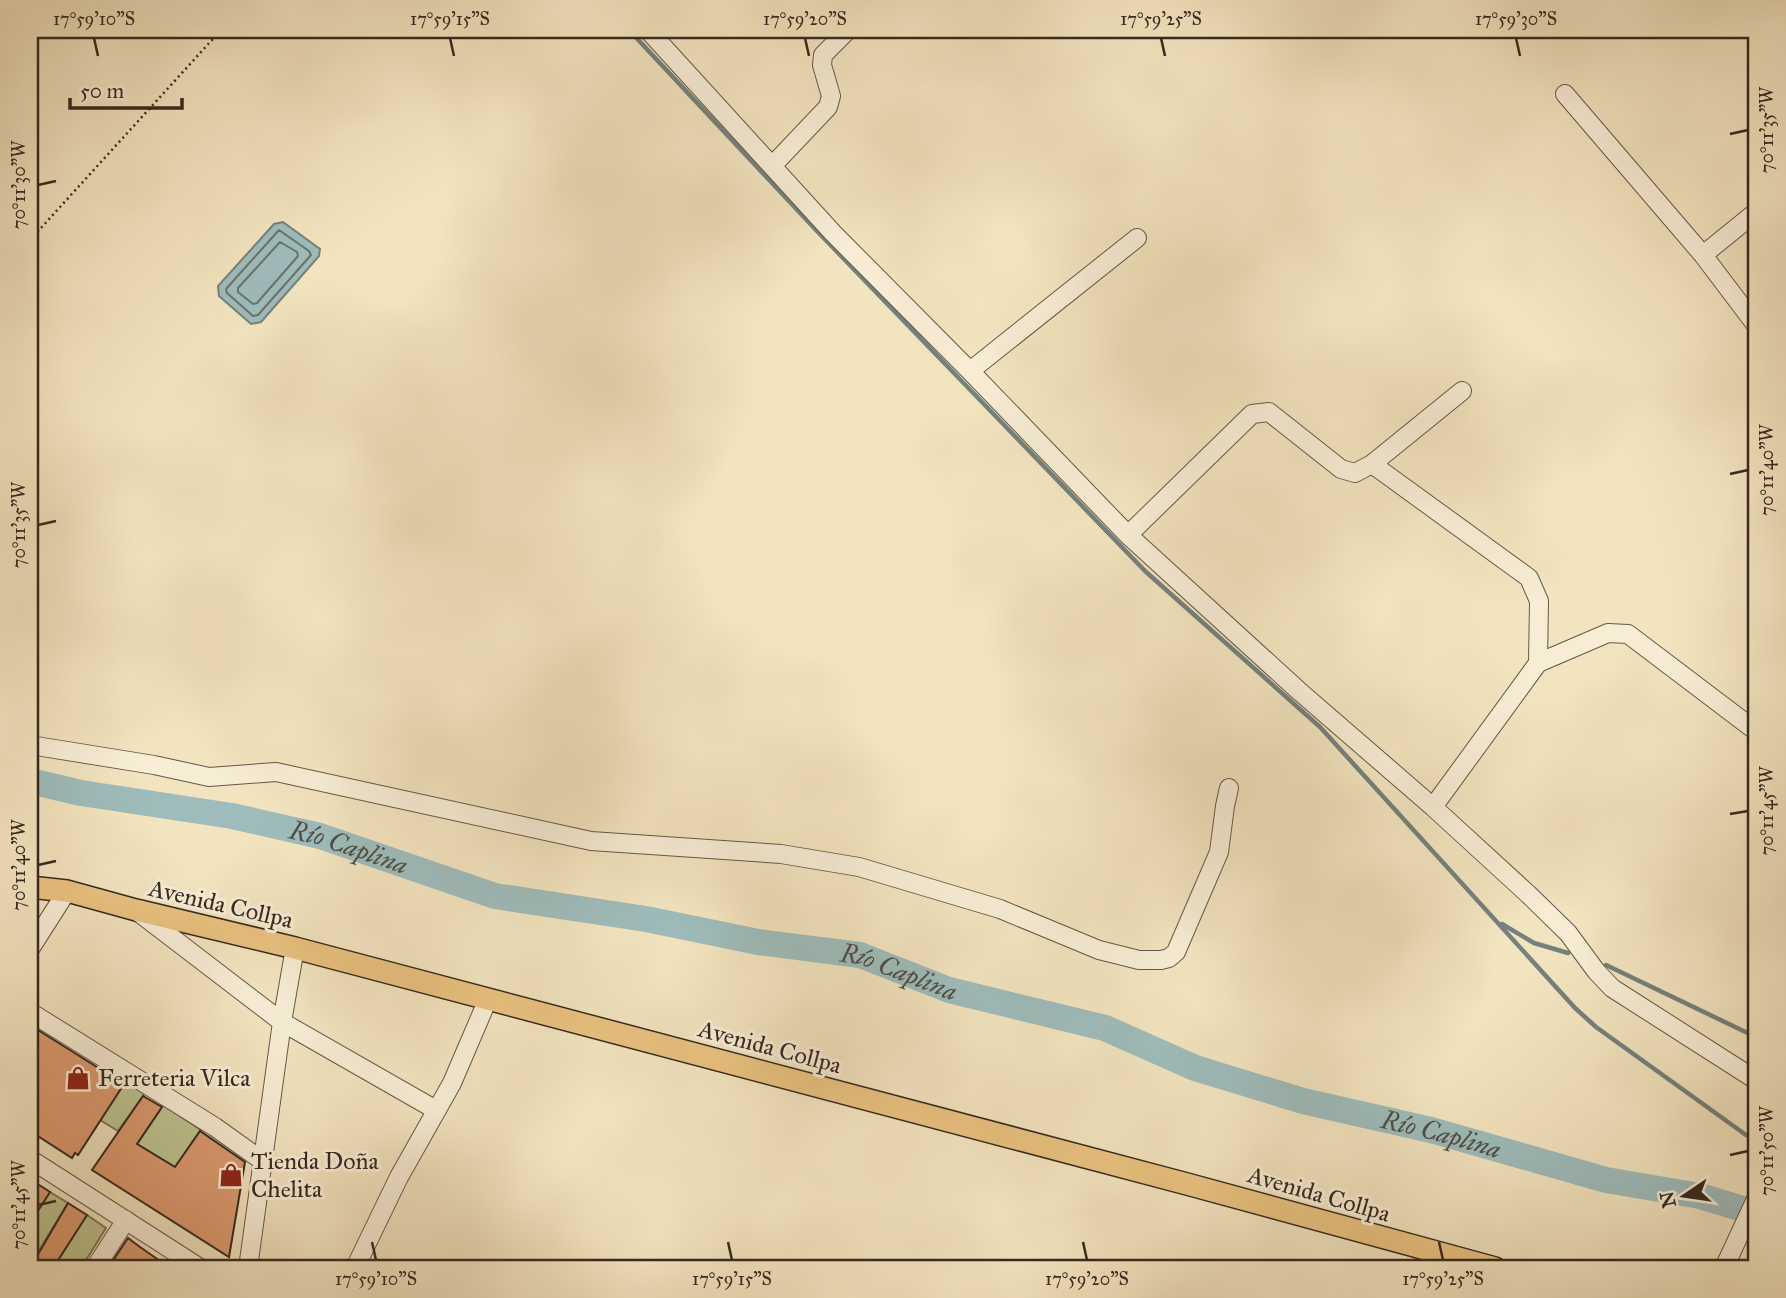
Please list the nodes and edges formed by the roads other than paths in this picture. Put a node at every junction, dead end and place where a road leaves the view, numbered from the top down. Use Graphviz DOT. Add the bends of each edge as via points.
graph roads {
  1 [pos="648,30"];
  2 [pos="848,30"];
  3 [pos="1565,94"];
  4 [pos="772,166"];
  5 [pos="1756,212"];
  6 [pos="1137,238"];
  7 [pos="1703,255"];
  8 [pos="1756,325"];
  9 [pos="970,371"];
  10 [pos="1462,391"];
  11 [pos="1372,464"];
  12 [pos="1128,536"];
  13 [pos="1538,663"];
  14 [pos="1756,731"];
  15 [pos="30,745"];
  16 [pos="1229,788"];
  17 [pos="1433,807"];
  18 [pos="30,887"];
  19 [pos="67,891"];
  20 [pos="136,911"];
  21 [pos="295,948"];
  22 [pos="30,949"];
  23 [pos="488,999"];
  24 [pos="30,1012"];
  25 [pos="282,1022"];
  26 [pos="1756,1080"];
  27 [pos="436,1110"];
  28 [pos="30,1159"];
  29 [pos="264,1162"];
  30 [pos="1756,1199"];
  31 [pos="126,1220"];
  32 [pos="95,1268"];
  33 [pos="200,1268"];
  34 [pos="248,1268"];
  35 [pos="355,1268"];
  36 [pos="1495,1268"];
  37 [pos="1724,1268"];
  1 -- 4 [label="street"];
  2 -- 4 [label="street" via="823,55 831,96 828,107"];
  3 -- 7 [label="street"];
  4 -- 9 [label="street"];
  5 -- 7 [label="street"];
  6 -- 9 [label="street"];
  7 -- 8 [label="street"];
  9 -- 12 [label="street"];
  10 -- 11 [label="street"];
  11 -- 12 [label="street" via="1355,473 1341,469 1269,412 1252,414"];
  11 -- 13 [label="street" via="1529,578 1539,601"];
  12 -- 17 [label="street"];
  13 -- 14 [label="street" via="1608,633 1628,634"];
  13 -- 17 [label="street"];
  15 -- 16 [label="street" via="209,777 275,772 591,841 781,854 859,867 1000,909 1099,950 1139,960 1161,960 1176,952 1219,852"];
  17 -- 26 [label="street" via="1568,933 1612,988"];
  18 -- 19 [label="main road, Avenida Collpa"];
  19 -- 20 [label="main road, Avenida Collpa"];
  19 -- 22 [label="street"];
  20 -- 21 [label="main road, Avenida Collpa"];
  20 -- 25 [label="street"];
  21 -- 23 [label="main road, Avenida Collpa"];
  21 -- 25 [label="street"];
  23 -- 27 [label="street"];
  23 -- 36 [label="main road, Avenida Collpa"];
  24 -- 29 [label="street"];
  25 -- 27 [label="street"];
  25 -- 29 [label="street"];
  27 -- 35 [label="street"];
  28 -- 31 [label="street"];
  29 -- 34 [label="street"];
  30 -- 37 [label="street"];
  31 -- 32 [label="street"];
  31 -- 33 [label="street"];
}
